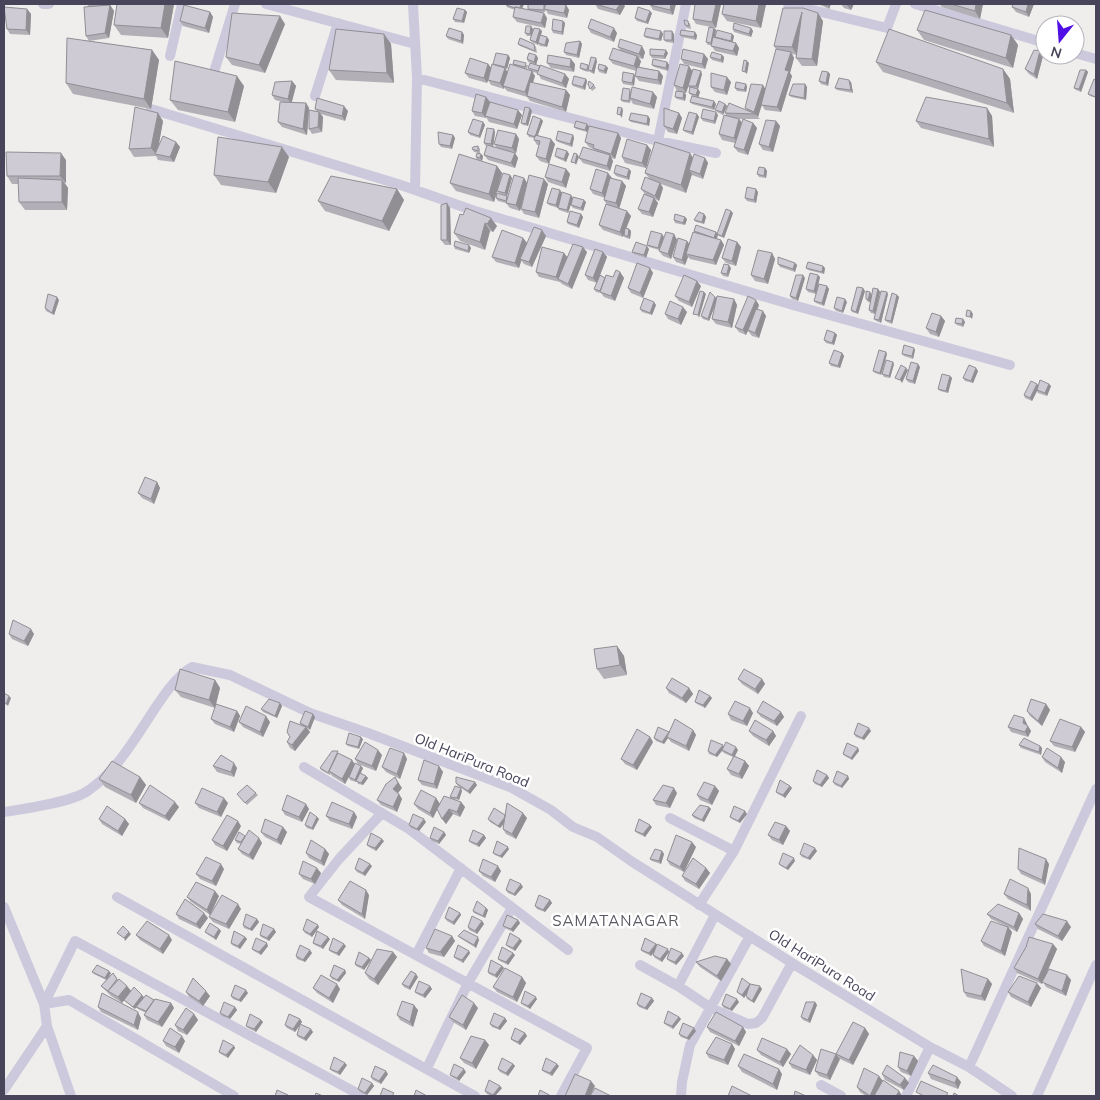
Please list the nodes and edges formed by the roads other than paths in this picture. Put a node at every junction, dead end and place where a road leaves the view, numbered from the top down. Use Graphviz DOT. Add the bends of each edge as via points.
graph roads {
  1 [pos="43,4"];
  2 [pos="49,4"];
  3 [pos="182,4"];
  4 [pos="235,4"];
  5 [pos="266,4"];
  6 [pos="413,4"];
  7 [pos="686,4"];
  8 [pos="788,4"];
  9 [pos="896,4"];
  10 [pos="915,4"];
  11 [pos="338,23"];
  12 [pos="1035,41"];
  13 [pos="416,44"];
  14 [pos="170,56"];
  15 [pos="214,72"];
  16 [pos="417,78"];
  17 [pos="315,96"];
  18 [pos="151,109"];
  19 [pos="658,141"];
  20 [pos="716,153"];
  21 [pos="415,190"];
  22 [pos="1010,365"];
  23 [pos="801,716"];
  24 [pos="304,768"];
  25 [pos="1096,789"];
  26 [pos="4,812"];
  27 [pos="382,813"];
  28 [pos="670,818"];
  29 [pos="734,850"];
  30 [pos="460,868"];
  31 [pos="117,897"];
  32 [pos="699,905"];
  33 [pos="4,907"];
  34 [pos="512,908"];
  35 [pos="715,915"];
  36 [pos="750,936"];
  37 [pos="568,950"];
  38 [pos="416,955"];
  39 [pos="792,963"];
  40 [pos="640,965"];
  41 [pos="1096,965"];
  42 [pos="468,983"];
  43 [pos="678,986"];
  44 [pos="44,1004"];
  45 [pos="711,1008"];
  46 [pos="47,1026"];
  47 [pos="930,1047"];
  48 [pos="968,1067"];
  49 [pos="427,1068"];
  50 [pos="821,1084"];
  51 [pos="4,1090"];
  52 [pos="71,1096"];
  53 [pos="234,1096"];
  54 [pos="362,1096"];
  55 [pos="475,1096"];
  56 [pos="561,1096"];
  57 [pos="681,1096"];
  58 [pos="842,1096"];
  59 [pos="906,1096"];
  60 [pos="1012,1096"];
  61 [pos="1037,1096"];
  1 -- 2 [label="street"];
  3 -- 14 [label="street"];
  4 -- 15 [label="street"];
  5 -- 11 [label="street"];
  6 -- 13 [label="street"];
  7 -- 19 [label="street"];
  8 -- 9 [label="street" via="887,28"];
  10 -- 12 [label="street"];
  11 -- 13 [label="street"];
  11 -- 17 [label="street"];
  13 -- 16 [label="street"];
  16 -- 19 [label="street"];
  16 -- 21 [label="street"];
  18 -- 21 [label="street"];
  19 -- 20 [label="street"];
  21 -- 22 [label="street" via="475,211 774,299"];
  23 -- 29 [label="street"];
  24 -- 27 [label="street"];
  25 -- 48 [label="street"];
  26 -- 32 [label="street, Old HariPura Road" via="43,806 88,792 130,746 173,684 192,667 230,675 310,713 510,787 551,810 573,827 597,837"];
  27 -- 30 [label="street"];
  27 -- 38 [label="street" via="309,897"];
  28 -- 29 [label="street"];
  29 -- 32 [label="street"];
  30 -- 34 [label="street"];
  30 -- 38 [label="street"];
  31 -- 49 [label="street"];
  32 -- 35 [label="street, Old HariPura Road"];
  33 -- 44 [label="street"];
  34 -- 37 [label="street"];
  34 -- 42 [label="street"];
  35 -- 36 [label="street, Old HariPura Road"];
  35 -- 43 [label="street"];
  36 -- 39 [label="street, Old HariPura Road"];
  36 -- 45 [label="street"];
  38 -- 42 [label="street"];
  39 -- 45 [label="street" via="762,1018 756,1023 748,1024"];
  39 -- 47 [label="street, Old HariPura Road"];
  40 -- 43 [label="street"];
  41 -- 61 [label="street"];
  42 -- 49 [label="street"];
  42 -- 56 [label="street" via="587,1048"];
  43 -- 45 [label="street"];
  44 -- 46 [label="street"];
  44 -- 53 [label="street" via="69,1000"];
  44 -- 54 [label="street" via="75,941"];
  45 -- 57 [label="street" via="690,1045"];
  46 -- 51 [label="street"];
  46 -- 52 [label="street"];
  47 -- 48 [label="street, Old HariPura Road"];
  47 -- 59 [label="street"];
  48 -- 60 [label="street, Old HariPura Road"];
  49 -- 55 [label="street"];
  50 -- 58 [label="street"];
}
